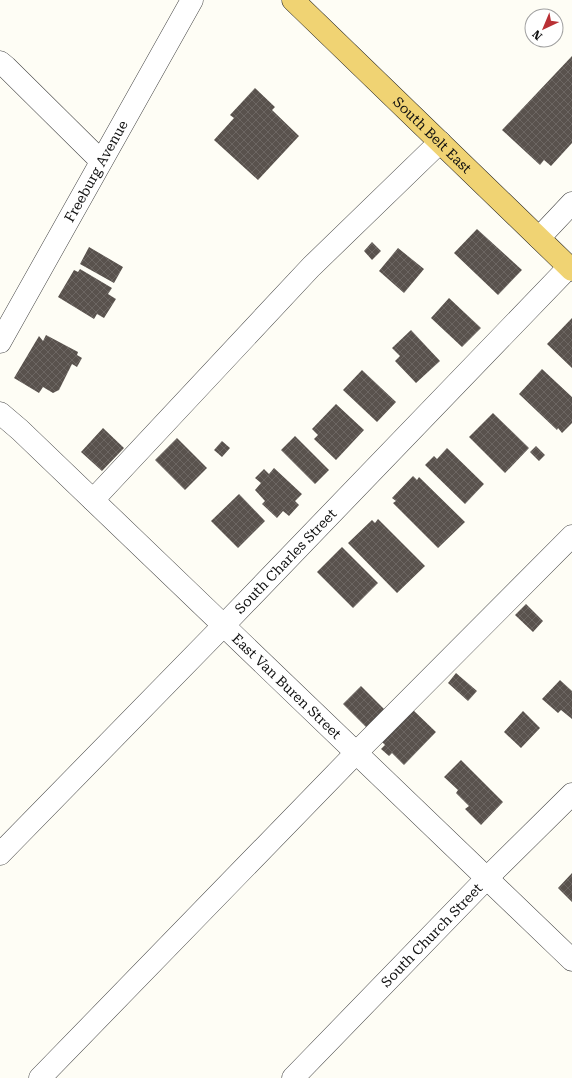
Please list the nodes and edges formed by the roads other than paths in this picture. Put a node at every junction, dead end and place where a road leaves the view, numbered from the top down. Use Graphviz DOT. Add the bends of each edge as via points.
graph roads {
  1 [pos="192,0"];
  2 [pos="293,0"];
  3 [pos="0,62"];
  4 [pos="440,142"];
  5 [pos="102,161"];
  6 [pos="572,203"];
  7 [pos="539,238"];
  8 [pos="571,268"];
  9 [pos="0,342"];
  10 [pos="0,413"];
  11 [pos="93,500"];
  12 [pos="572,536"];
  13 [pos="223,626"];
  14 [pos="356,753"];
  15 [pos="572,794"];
  16 [pos="0,854"];
  17 [pos="486,878"];
  18 [pos="572,960"];
  19 [pos="40,1078"];
  20 [pos="293,1078"];
  1 -- 5 [label="street, Freeburg Avenue"];
  2 -- 4 [label="main road, South Belt East"];
  3 -- 5 [label="street"];
  4 -- 7 [label="main road, South Belt East"];
  4 -- 11 [label="street" via="311,267"];
  5 -- 9 [label="street, Freeburg Avenue"];
  6 -- 7 [label="street"];
  7 -- 8 [label="main road, South Belt East"];
  8 -- 13 [label="street, South Charles Street"];
  10 -- 11 [label="street, East Van Buren Street"];
  11 -- 13 [label="street, East Van Buren Street"];
  12 -- 14 [label="street"];
  13 -- 14 [label="street, East Van Buren Street"];
  13 -- 16 [label="street, South Charles Street"];
  14 -- 17 [label="street, East Van Buren Street"];
  14 -- 19 [label="street"];
  15 -- 17 [label="street, South Church Street"];
  17 -- 18 [label="street, East Van Buren Street"];
  17 -- 20 [label="street, South Church Street"];
}
